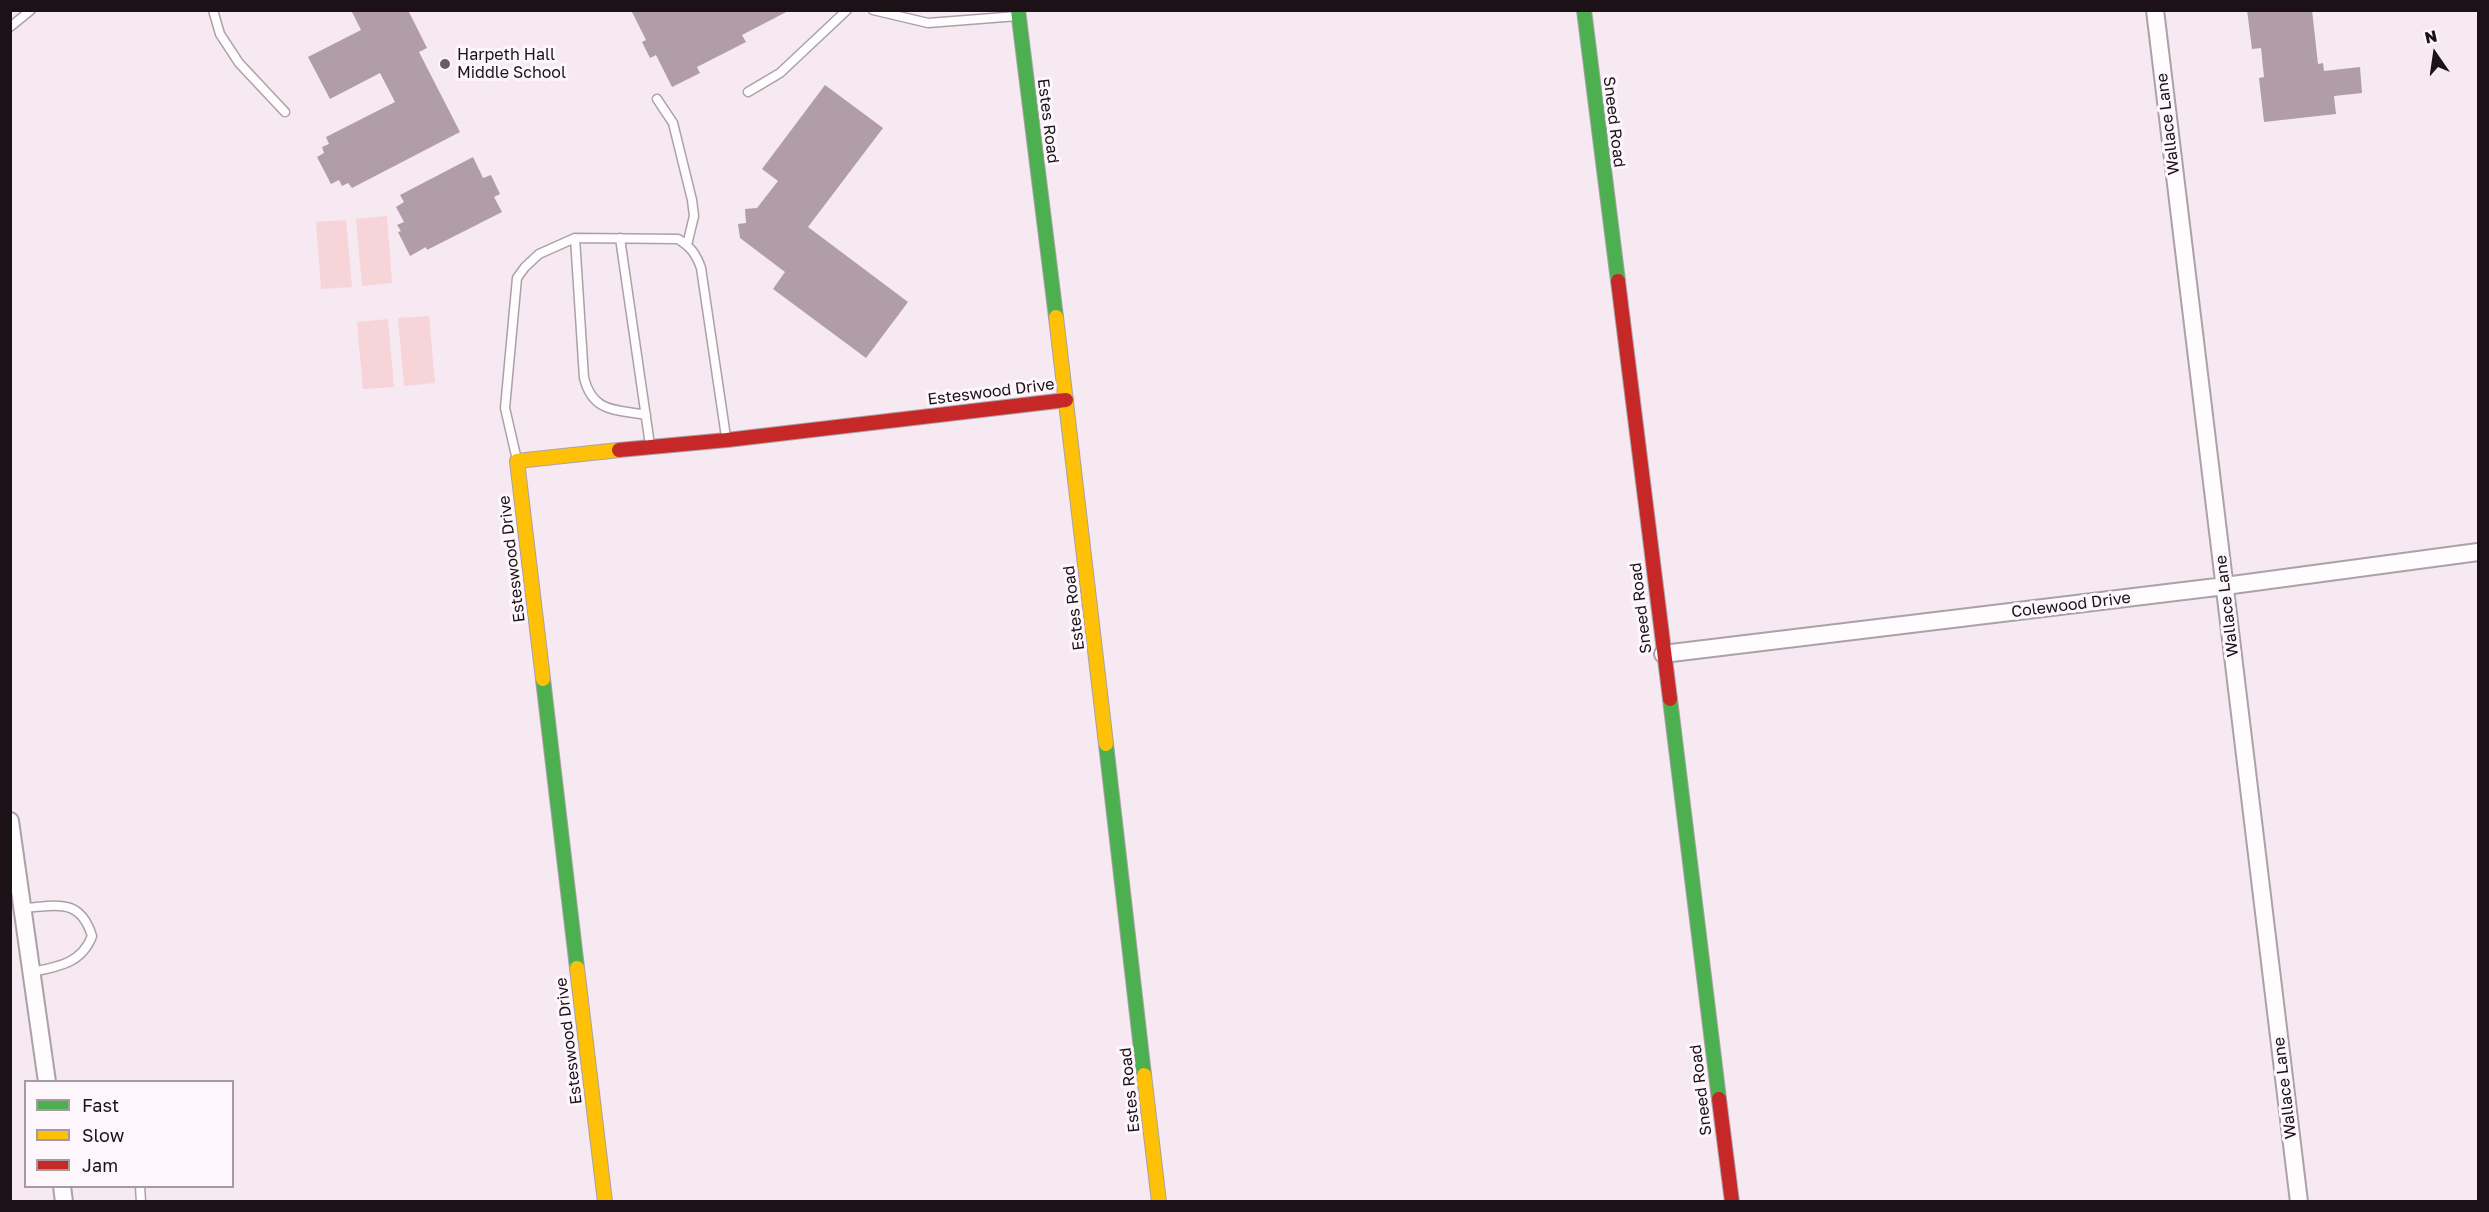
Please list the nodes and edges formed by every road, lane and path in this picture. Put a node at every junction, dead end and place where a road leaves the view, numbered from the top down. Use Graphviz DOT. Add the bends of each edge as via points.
graph roads {
  1 [pos="31,10"];
  2 [pos="213,10"];
  3 [pos="847,10"];
  4 [pos="873,10"];
  5 [pos="1584,10"];
  6 [pos="2155,10"];
  7 [pos="1018,13"];
  8 [pos="10,27"];
  9 [pos="748,92"];
  10 [pos="657,99"];
  11 [pos="285,112"];
  12 [pos="575,238"];
  13 [pos="620,238"];
  14 [pos="687,244"];
  15 [pos="1066,400"];
  16 [pos="646,415"];
  17 [pos="727,440"];
  18 [pos="650,446"];
  19 [pos="517,461"];
  20 [pos="2478,552"];
  21 [pos="2224,586"];
  22 [pos="1663,654"];
  23 [pos="10,821"];
  24 [pos="23,908"];
  25 [pos="32,972"];
  26 [pos="47,1080"];
  27 [pos="605,1202"];
  28 [pos="1159,1202"];
  29 [pos="1732,1202"];
  30 [pos="2299,1202"];
  1 -- 8 [label="lane"];
  2 -- 11 [label="lane" via="220,34 239,63"];
  3 -- 9 [label="lane" via="780,73"];
  4 -- 7 [label="lane" via="928,23"];
  5 -- 22 [label="street, Sneed Road"];
  6 -- 21 [label="street, Wallace Lane"];
  7 -- 15 [label="street, Estes Road"];
  10 -- 14 [label="lane" via="673,123 692,200 694,216"];
  12 -- 13 [label="lane"];
  12 -- 16 [label="lane" via="587,390 600,405"];
  12 -- 19 [label="lane" via="539,254 517,278 505,408"];
  13 -- 14 [label="lane" via="678,239"];
  13 -- 16 [label="lane"];
  14 -- 17 [label="lane" via="701,268"];
  15 -- 17 [label="street, Esteswood Drive"];
  15 -- 28 [label="street, Estes Road"];
  16 -- 18 [label="lane"];
  17 -- 18 [label="street, Esteswood Drive"];
  18 -- 19 [label="street, Esteswood Drive"];
  19 -- 27 [label="street, Esteswood Drive"];
  20 -- 21 [label="street, Colewood Drive"];
  21 -- 22 [label="street, Colewood Drive"];
  21 -- 30 [label="street, Wallace Lane"];
  22 -- 29 [label="street, Sneed Road"];
  23 -- 24 [label="street"];
  24 -- 25 [label="street"];
  24 -- 25 [label="lane" via="76,908 88,921 92,936 80,955 62,966"];
  25 -- 26 [label="street"];
}
